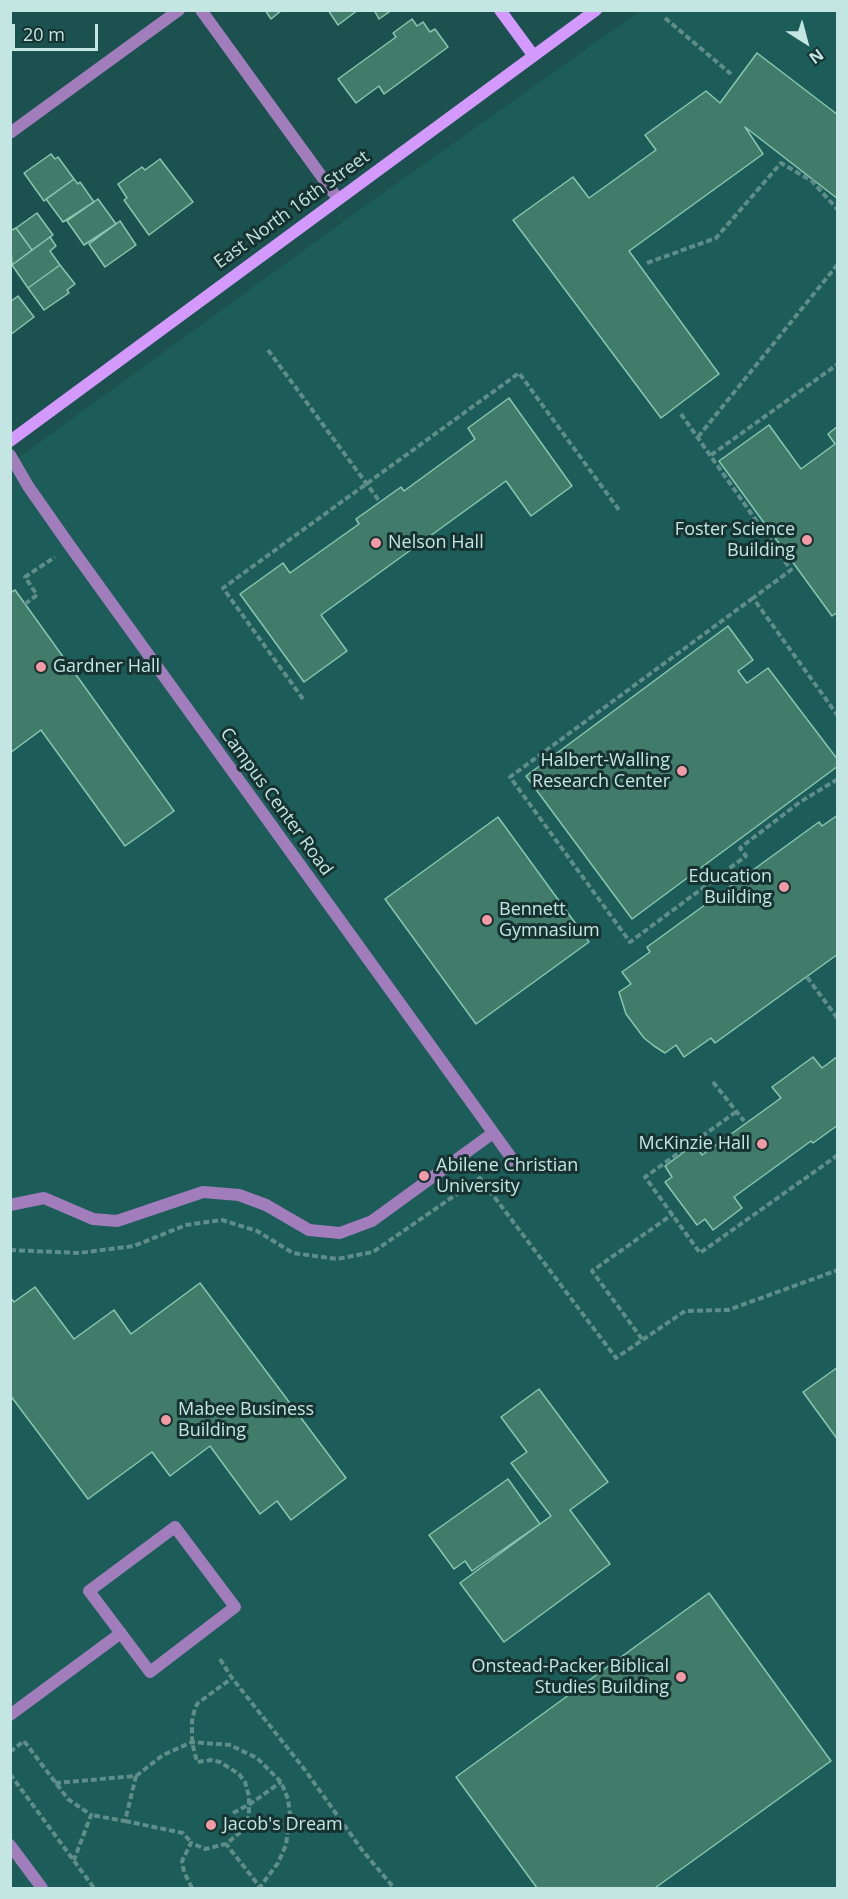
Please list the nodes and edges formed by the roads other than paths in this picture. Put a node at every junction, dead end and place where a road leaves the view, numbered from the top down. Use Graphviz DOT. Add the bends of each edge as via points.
graph roads {
  1 [pos="178,10"];
  2 [pos="201,10"];
  3 [pos="500,10"];
  4 [pos="596,10"];
  5 [pos="580,15"];
  6 [pos="533,55"];
  7 [pos="10,133"];
  8 [pos="338,199"];
  9 [pos="10,441"];
  10 [pos="10,455"];
  11 [pos="493,1133"];
  12 [pos="518,1167"];
  13 [pos="10,1205"];
  14 [pos="121,1633"];
  15 [pos="10,1715"];
  16 [pos="10,1845"];
  17 [pos="42,1888"];
  1 -- 7 [label="street"];
  2 -- 8 [label="street"];
  3 -- 6 [label="street"];
  4 -- 5 [label="street, East North 16th Street"];
  5 -- 6 [label="street, East North 16th Street"];
  6 -- 8 [label="street, East North 16th Street"];
  8 -- 9 [label="street, East North 16th Street"];
  10 -- 11 [label="street, Campus Center Road" via="70,546"];
  11 -- 12 [label="street, Campus Center Road"];
  11 -- 13 [label="street" via="372,1221 340,1233 309,1230 266,1205 239,1195 203,1192 117,1221 93,1219 44,1198"];
  14 -- 14 [label="street" via="150,1672 235,1608 175,1527 89,1591"];
  14 -- 15 [label="street"];
  16 -- 17 [label="street"];
}
